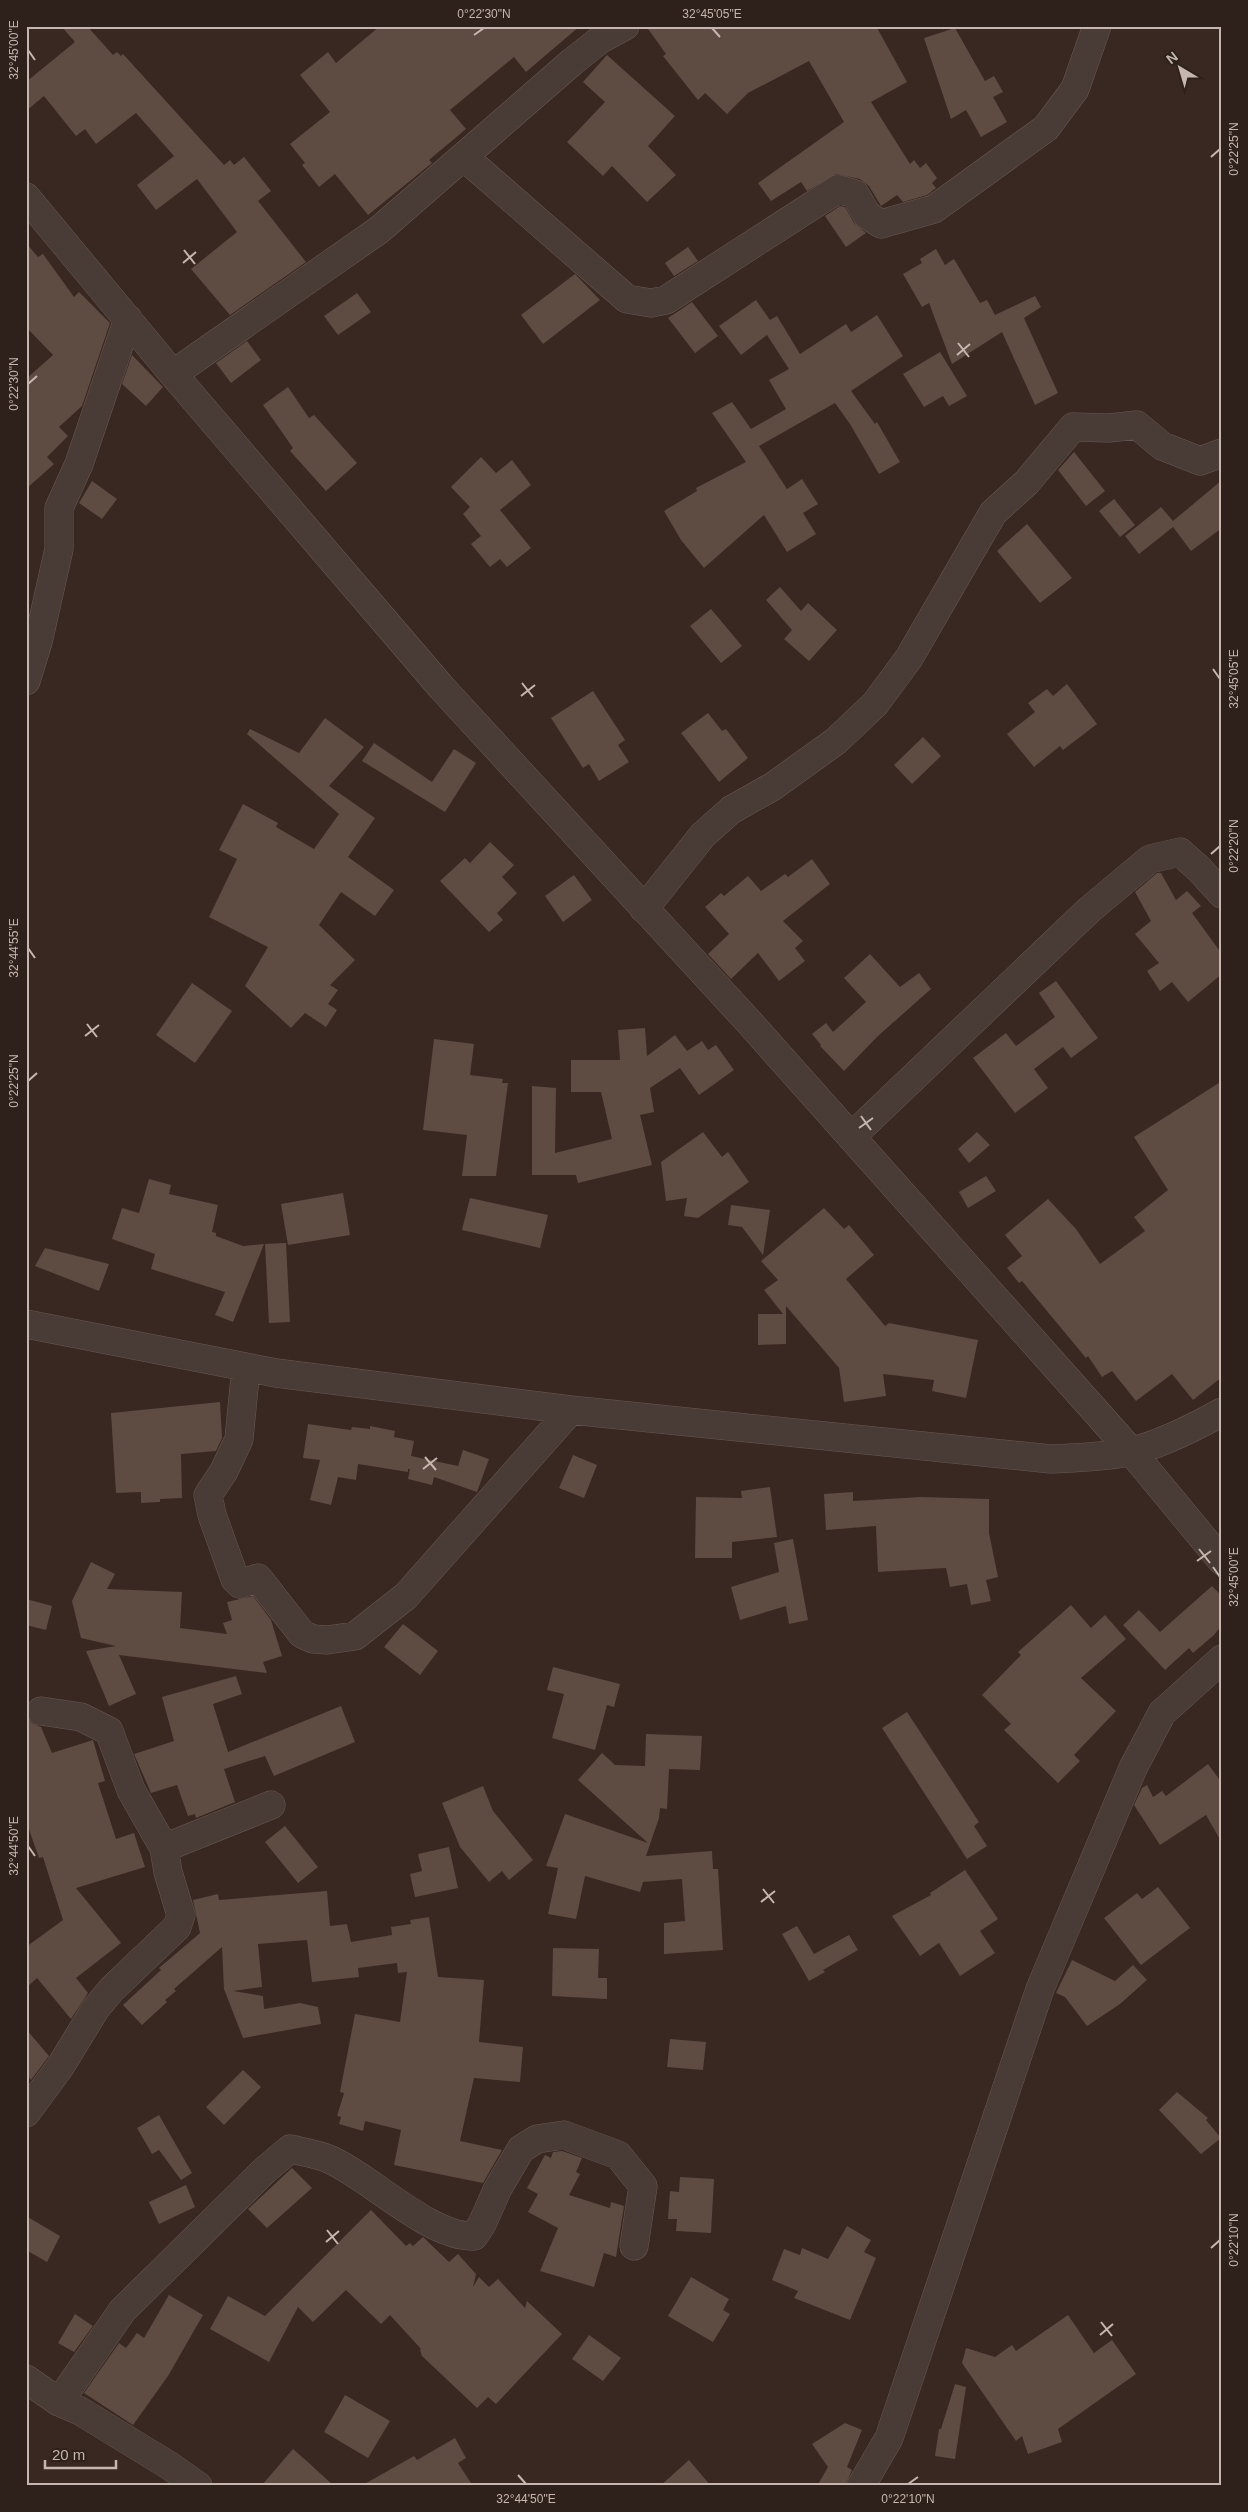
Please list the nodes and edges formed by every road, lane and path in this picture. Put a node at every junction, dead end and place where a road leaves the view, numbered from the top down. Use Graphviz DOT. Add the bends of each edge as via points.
graph roads {
  1 [pos="625,26"];
  2 [pos="1097,26"];
  3 [pos="464,158"];
  4 [pos="26,197"];
  5 [pos="128,319"];
  6 [pos="173,374"];
  7 [pos="1222,453"];
  8 [pos="26,681"];
  9 [pos="1222,894"];
  10 [pos="644,909"];
  11 [pos="851,1137"];
  12 [pos="26,1324"];
  13 [pos="246,1367"];
  14 [pos="571,1410"];
  15 [pos="1222,1412"];
  16 [pos="1131,1451"];
  17 [pos="1222,1561"];
  18 [pos="1222,1658"];
  19 [pos="42,1711"];
  20 [pos="271,1805"];
  21 [pos="164,1848"];
  22 [pos="26,2113"];
  23 [pos="634,2246"];
  24 [pos="26,2379"];
  25 [pos="59,2402"];
  26 [pos="198,2486"];
  27 [pos="861,2486"];
  1 -- 3 [label="street" via="601,39 572,62"];
  2 -- 3 [label="street" via="1075,88 1046,128 934,209 881,224 867,215 856,194 838,189 666,300 650,303 627,299"];
  3 -- 6 [label="street" via="379,230"];
  4 -- 5 [label="street"];
  5 -- 6 [label="street"];
  5 -- 8 [label="street" via="79,464 59,508 58,549"];
  6 -- 10 [label="street" via="442,688"];
  7 -- 10 [label="street" via="1200,461 1162,446 1137,426 1073,427 1027,482 993,513 909,658 874,704 836,741 772,787 731,810 703,835"];
  9 -- 11 [label="street" via="1180,852 1150,859 1089,910"];
  10 -- 11 [label="street" via="750,1022"];
  11 -- 16 [label="street"];
  12 -- 13 [label="street"];
  13 -- 14 [label="street"];
  13 -- 14 [label="street" via="239,1439 208,1496 212,1515 235,1579 240,1584 258,1578 302,1634 313,1639 337,1640 355,1636 406,1596"];
  14 -- 16 [label="street" via="1051,1459"];
  15 -- 16 [label="street" via="1196,1426"];
  16 -- 17 [label="street"];
  18 -- 27 [label="street" via="1162,1713 1133,1768 1040,1989 889,2438"];
  19 -- 21 [label="street" via="81,1717 109,1731 131,1790"];
  20 -- 21 [label="street"];
  21 -- 22 [label="street" via="181,1915 177,1927 96,2008 60,2067"];
  23 -- 25 [label="street" via="642,2186 618,2156 564,2136 537,2139 521,2149 474,2236 461,2237 330,2159 290,2149 122,2311"];
  24 -- 25 [label="street"];
  25 -- 26 [label="street" via="80,2411"];
}
